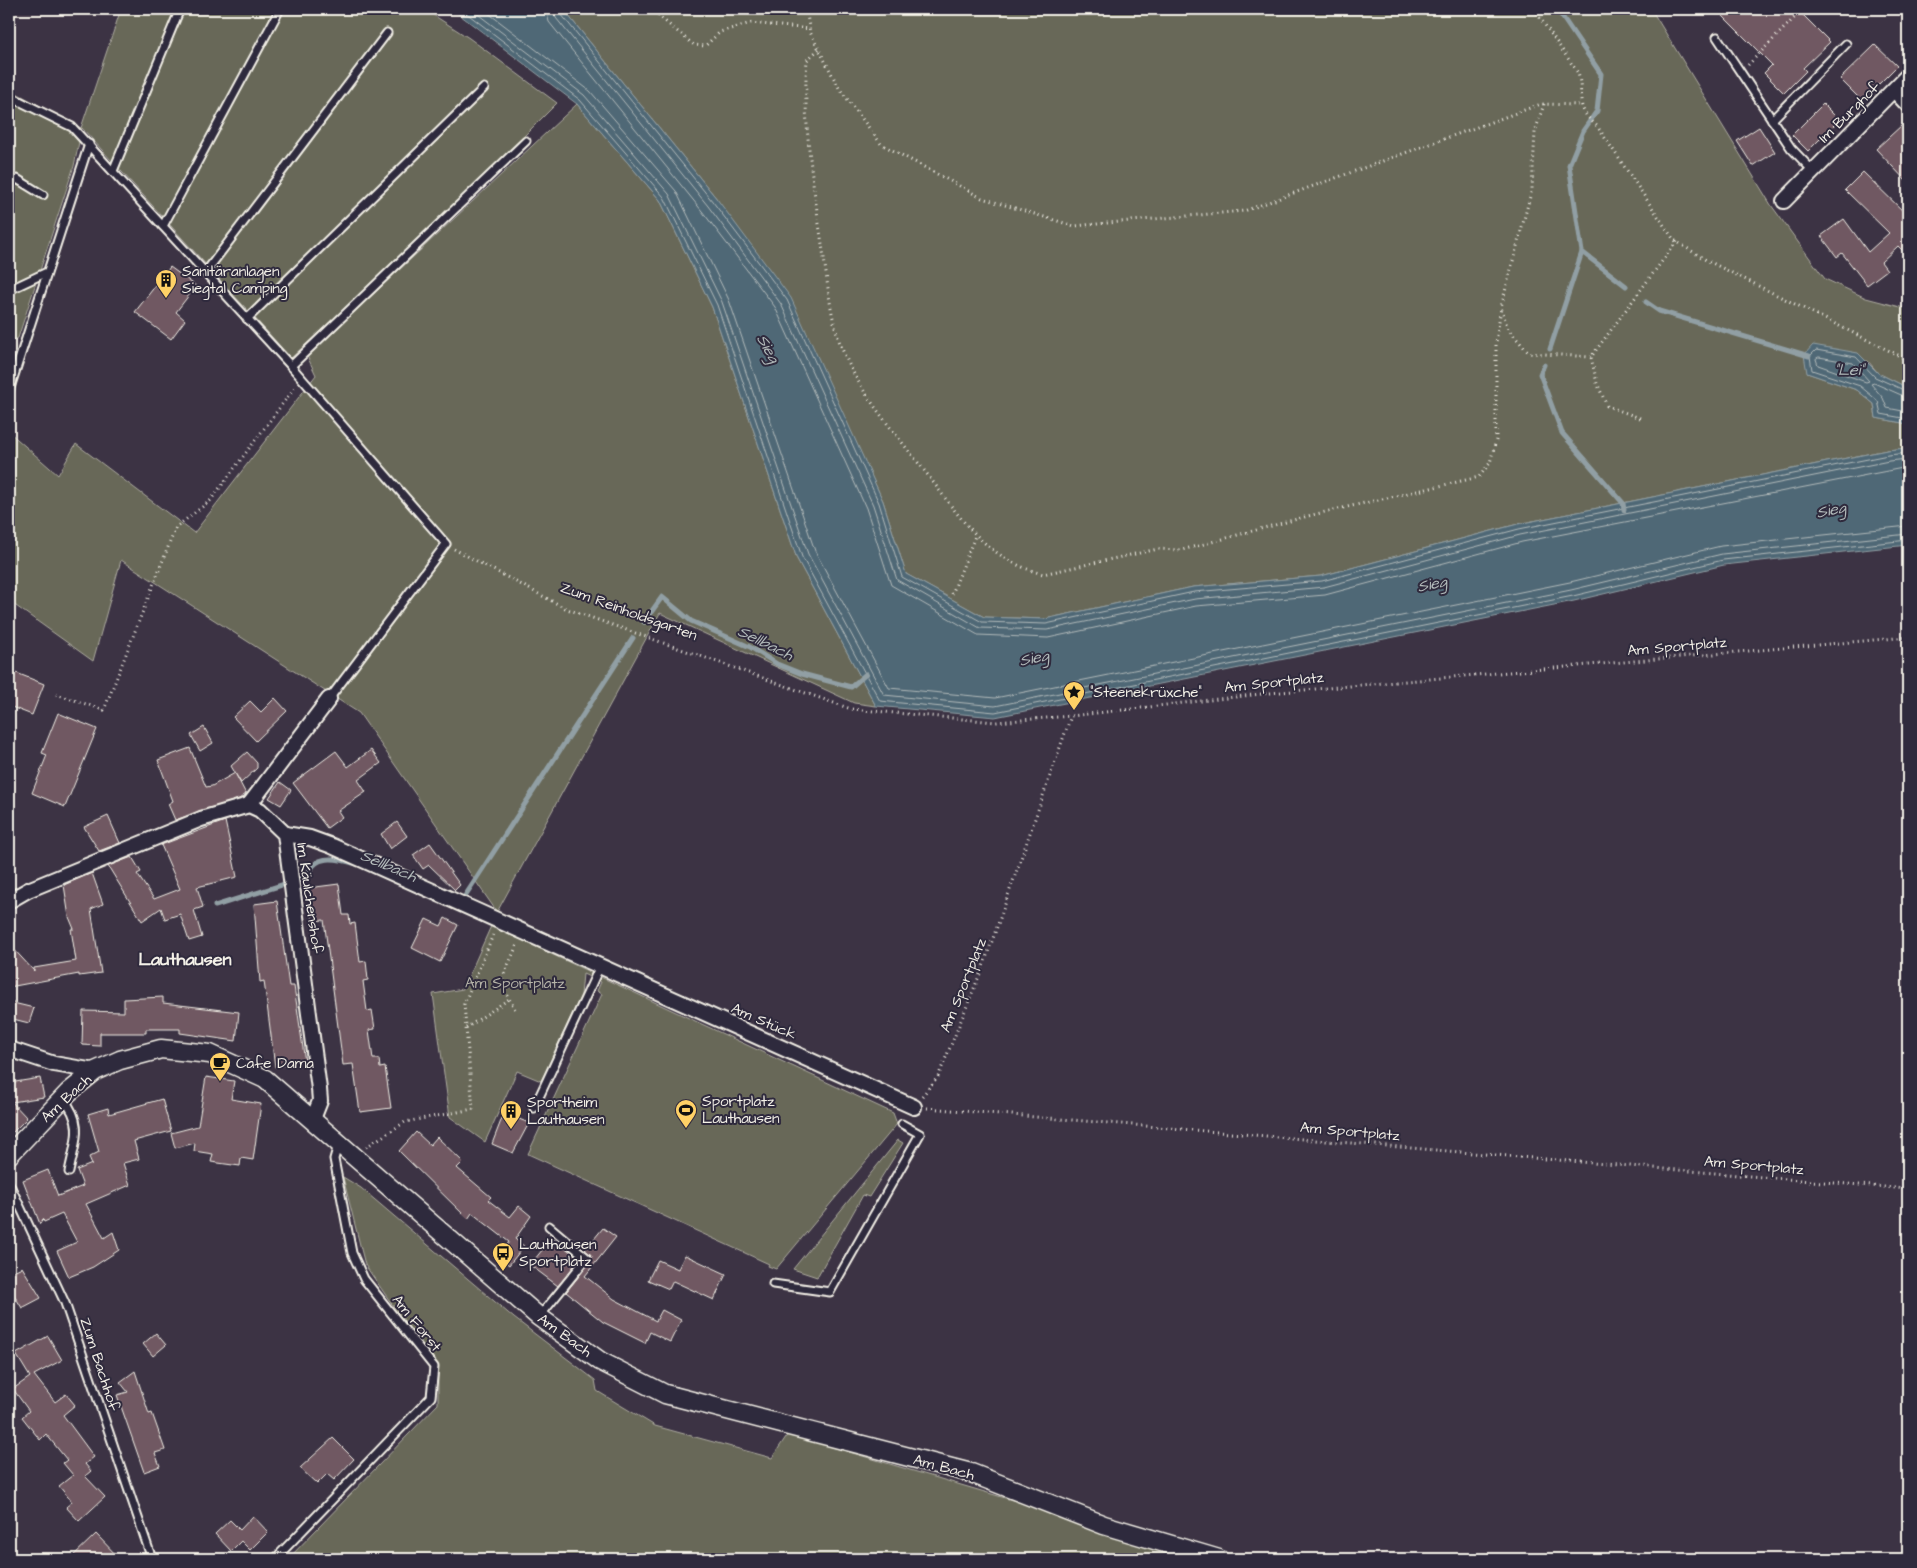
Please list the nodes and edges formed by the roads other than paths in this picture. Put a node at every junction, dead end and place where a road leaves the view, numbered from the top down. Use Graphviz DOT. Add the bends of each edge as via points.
graph roads {
  1 [pos="180,9"];
  2 [pos="280,9"];
  3 [pos="387,33"];
  4 [pos="1717,37"];
  5 [pos="1846,44"];
  6 [pos="1908,75"];
  7 [pos="484,88"];
  8 [pos="1894,90"];
  9 [pos="9,96"];
  10 [pos="1908,105"];
  11 [pos="1772,120"];
  12 [pos="526,141"];
  13 [pos="89,144"];
  14 [pos="113,171"];
  15 [pos="1813,171"];
  16 [pos="9,182"];
  17 [pos="43,195"];
  18 [pos="1784,201"];
  19 [pos="163,226"];
  20 [pos="45,272"];
  21 [pos="205,272"];
  22 [pos="9,290"];
  23 [pos="247,319"];
  24 [pos="290,366"];
  25 [pos="9,390"];
  26 [pos="329,699"];
  27 [pos="249,805"];
  28 [pos="285,834"];
  29 [pos="9,901"];
  30 [pos="600,965"];
  31 [pos="9,1049"];
  32 [pos="95,1070"];
  33 [pos="63,1098"];
  34 [pos="914,1107"];
  35 [pos="534,1108"];
  36 [pos="313,1119"];
  37 [pos="902,1124"];
  38 [pos="340,1142"];
  39 [pos="9,1155"];
  40 [pos="69,1172"];
  41 [pos="9,1183"];
  42 [pos="549,1226"];
  43 [pos="773,1284"];
  44 [pos="539,1317"];
  45 [pos="152,1559"];
  46 [pos="275,1559"];
  47 [pos="1219,1559"];
  1 -- 14 [label="lane"];
  2 -- 19 [label="lane"];
  3 -- 21 [label="lane"];
  4 -- 11 [label="lane"];
  5 -- 11 [label="lane"];
  6 -- 8 [label="street, Im Burghof"];
  7 -- 23 [label="lane"];
  8 -- 10 [label="street"];
  8 -- 15 [label="street, Im Burghof"];
  9 -- 13 [label="lane" via="72,126"];
  11 -- 15 [label="lane" via="1791,148"];
  12 -- 24 [label="lane"];
  13 -- 14 [label="lane"];
  13 -- 20 [label="lane"];
  14 -- 19 [label="lane"];
  15 -- 18 [label="street, Im Burghof"];
  16 -- 17 [label="lane" via="17,179"];
  19 -- 21 [label="lane"];
  20 -- 22 [label="lane"];
  20 -- 25 [label="lane"];
  21 -- 23 [label="lane"];
  23 -- 24 [label="lane"];
  24 -- 26 [label="lane" via="446,544"];
  26 -- 27 [label="street"];
  27 -- 28 [label="street, Im Käulchenshof" via="260,810"];
  27 -- 29 [label="street" via="201,819 28,890"];
  28 -- 30 [label="street, Am Stück" via="332,846"];
  28 -- 36 [label="street, Im Käulchenshof" via="319,1089 320,1101"];
  30 -- 34 [label="street, Am Stück"];
  30 -- 35 [label="lane"];
  31 -- 32 [label="street" via="54,1064"];
  32 -- 33 [label="street, Am Bach"];
  32 -- 36 [label="street, Am Bach" via="161,1048 210,1054 266,1079"];
  33 -- 39 [label="street, Am Bach"];
  33 -- 40 [label="lane" via="73,1110 77,1124"];
  36 -- 38 [label="street, Am Bach"];
  37 -- 43 [label="lane" via="920,1134 830,1292"];
  38 -- 44 [label="street, Am Bach"];
  38 -- 46 [label="lane, Am Forst" via="334,1159 352,1253 364,1280 434,1367 431,1397"];
  41 -- 45 [label="lane, Zum Bachhof" via="65,1303"];
  42 -- 44 [label="lane" via="587,1258"];
  44 -- 47 [label="street, Am Bach" via="600,1361 665,1394 971,1473 1104,1525"];
}
